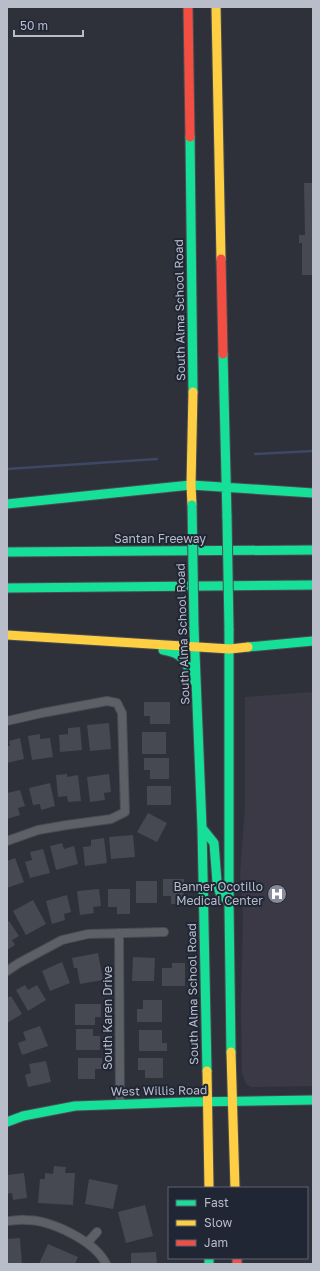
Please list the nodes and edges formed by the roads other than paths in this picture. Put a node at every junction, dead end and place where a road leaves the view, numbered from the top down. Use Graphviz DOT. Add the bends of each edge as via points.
graph roads {
  1 [pos="188,7"];
  2 [pos="216,7"];
  3 [pos="191,485"];
  4 [pos="227,486"];
  5 [pos="313,493"];
  6 [pos="7,504"];
  7 [pos="313,550"];
  8 [pos="7,552"];
  9 [pos="313,585"];
  10 [pos="7,588"];
  11 [pos="7,636"];
  12 [pos="313,641"];
  13 [pos="195,646"];
  14 [pos="230,649"];
  15 [pos="197,698"];
  16 [pos="7,721"];
  17 [pos="202,828"];
  18 [pos="7,842"];
  19 [pos="229,902"];
  20 [pos="164,932"];
  21 [pos="120,933"];
  22 [pos="7,972"];
  23 [pos="313,1100"];
  24 [pos="208,1102"];
  25 [pos="231,1102"];
  26 [pos="120,1104"];
  27 [pos="7,1122"];
  28 [pos="209,1187"];
  29 [pos="235,1187"];
  30 [pos="7,1221"];
  31 [pos="97,1232"];
  32 [pos="87,1243"];
  33 [pos="106,1264"];
  1 -- 3 [label="main road, South Alma School Road" via="193,410"];
  2 -- 4 [label="main road"];
  3 -- 4 [label="main road"];
  3 -- 6 [label="main road"];
  3 -- 13 [label="main road, South Alma School Road, bridge"];
  4 -- 5 [label="main road"];
  4 -- 14 [label="main road, bridge"];
  7 -- 8 [label="main road, Santan Freeway"];
  9 -- 10 [label="main road"];
  11 -- 13 [label="main road"];
  11 -- 15 [label="main road" via="33,642 174,651 182,656 189,667"];
  12 -- 14 [label="main road"];
  13 -- 14 [label="main road"];
  13 -- 15 [label="main road, South Alma School Road"];
  14 -- 19 [label="main road"];
  15 -- 17 [label="main road, South Alma School Road"];
  16 -- 18 [label="street" via="107,701 117,703 122,712 126,812 111,819 38,830"];
  17 -- 19 [label="main road" via="214,843 217,882 220,893"];
  17 -- 24 [label="main road, South Alma School Road"];
  19 -- 25 [label="main road"];
  20 -- 21 [label="street"];
  21 -- 22 [label="street" via="88,934 62,940"];
  21 -- 26 [label="street, South Karen Drive"];
  23 -- 25 [label="main road, West Willis Road"];
  24 -- 25 [label="main road, West Willis Road"];
  24 -- 26 [label="main road, West Willis Road"];
  24 -- 28 [label="main road, South Alma School Road"];
  25 -- 29 [label="main road"];
  26 -- 27 [label="main road, West Willis Road" via="75,1106 23,1116"];
  30 -- 32 [label="street" via="27,1220 59,1226"];
  31 -- 32 [label="street"];
  32 -- 33 [label="street"];
}
